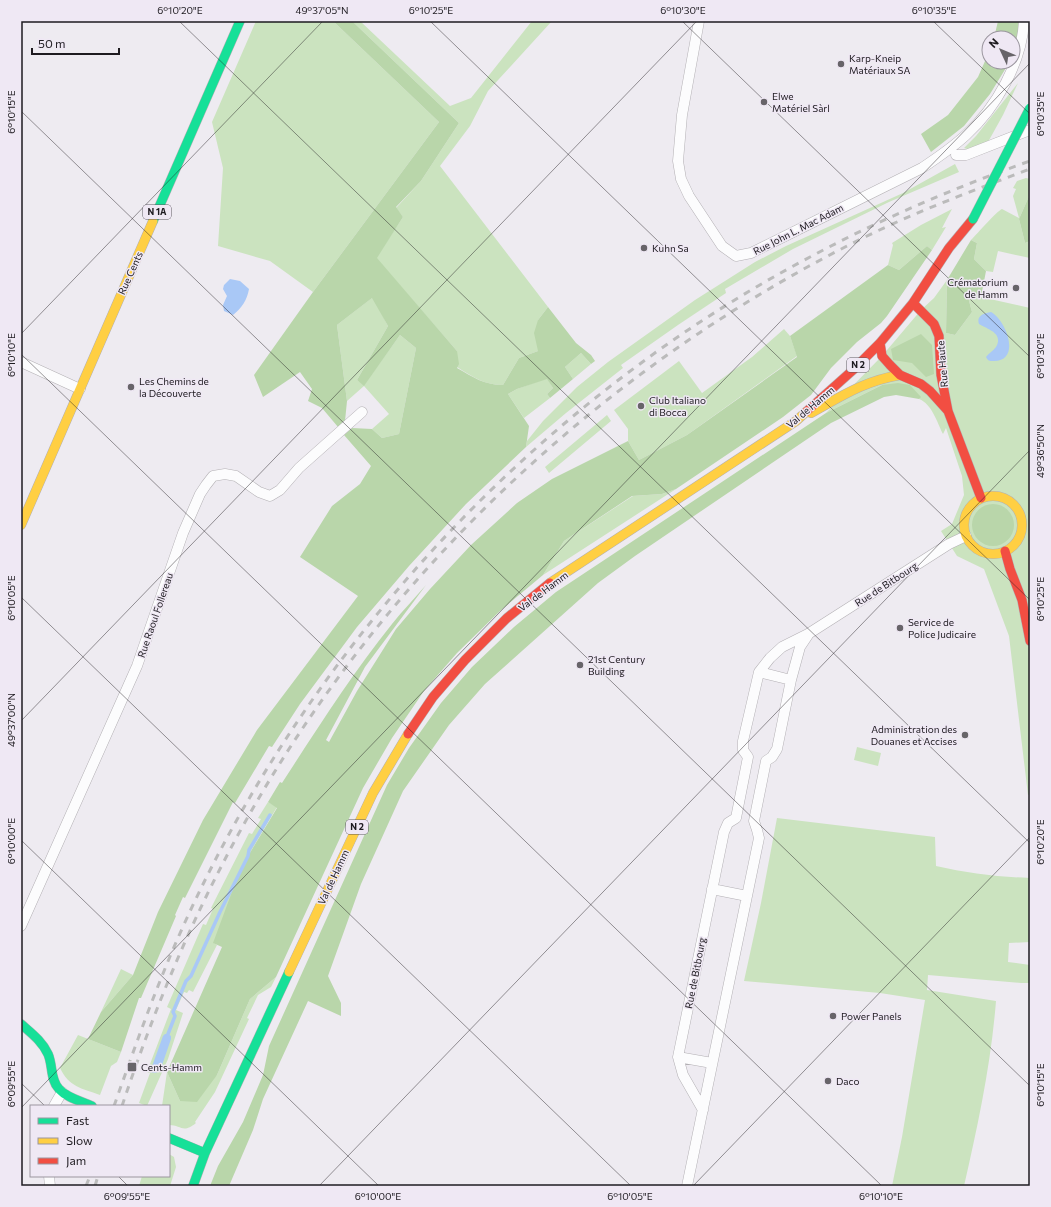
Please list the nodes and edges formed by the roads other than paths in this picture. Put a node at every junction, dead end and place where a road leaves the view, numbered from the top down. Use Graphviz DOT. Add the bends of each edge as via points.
graph roads {
  1 [pos="240,21"];
  2 [pos="699,21"];
  3 [pos="1024,21"];
  4 [pos="1030,108"];
  5 [pos="1030,130"];
  6 [pos="956,155"];
  7 [pos="912,303"];
  8 [pos="880,343"];
  9 [pos="21,362"];
  10 [pos="900,376"];
  11 [pos="80,389"];
  12 [pos="948,411"];
  13 [pos="362,412"];
  14 [pos="796,421"];
  15 [pos="980,498"];
  16 [pos="21,525"];
  17 [pos="966,536"];
  18 [pos="1005,551"];
  19 [pos="808,634"];
  20 [pos="1030,641"];
  21 [pos="759,672"];
  22 [pos="791,680"];
  23 [pos="748,757"];
  24 [pos="766,761"];
  25 [pos="742,789"];
  26 [pos="760,792"];
  27 [pos="736,818"];
  28 [pos="754,821"];
  29 [pos="712,889"];
  30 [pos="747,896"];
  31 [pos="21,926"];
  32 [pos="21,1024"];
  33 [pos="678,1057"];
  34 [pos="712,1063"];
  35 [pos="62,1092"];
  36 [pos="55,1105"];
  37 [pos="90,1105"];
  38 [pos="703,1110"];
  39 [pos="170,1138"];
  40 [pos="205,1153"];
  41 [pos="193,1186"];
  42 [pos="687,1186"];
  1 -- 11 [label="main road, Rue Cents / N 1A"];
  2 -- 3 [label="street, Rue John L. Mac Adam" via="682,115 678,161 689,196 722,246 736,256 751,253 922,168 944,153 967,134 1003,88 1016,61"];
  4 -- 7 [label="main road, Val de Hamm / N 2, bridge" via="973,219 949,248"];
  5 -- 6 [label="street" via="966,155"];
  7 -- 8 [label="main road, Val de Hamm / N 2"];
  7 -- 12 [label="main road, Rue Haute" via="934,324 939,336 941,375"];
  8 -- 10 [label="main road, Rue Haute" via="882,356"];
  8 -- 14 [label="main road, Val de Hamm / N 2"];
  9 -- 11 [label="street"];
  10 -- 12 [label="main road, Rue Haute" via="921,384"];
  10 -- 14 [label="main road, Rue Haute" via="882,378 862,385"];
  11 -- 16 [label="main road, Rue Cents / N 1A"];
  12 -- 15 [label="main road, Rue Haute"];
  13 -- 31 [label="street, Rue Raoul Follereau" via="299,468 280,490 270,496 259,492 236,476 213,476 206,485 183,532 137,666"];
  14 -- 40 [label="main road, Val de Hamm / N 2" via="550,583 507,618 465,660 434,698 401,743 373,793"];
  15 -- 17 [label="main road" via="965,514 963,525"];
  15 -- 18 [label="main road" via="1003,498 1015,506 1020,514 1020,535"];
  17 -- 18 [label="main road" via="972,546 982,552 994,554"];
  17 -- 19 [label="street, Rue de Bitbourg" via="949,544"];
  18 -- 20 [label="main road" via="1022,600"];
  19 -- 21 [label="street, Rue de Bitbourg" via="782,647"];
  19 -- 22 [label="street, Rue de Bitbourg" via="800,647"];
  21 -- 22 [label="street"];
  21 -- 23 [label="street, Rue de Bitbourg" via="743,741"];
  22 -- 24 [label="street, Rue de Bitbourg" via="777,749"];
  23 -- 24 [label="street"];
  23 -- 25 [label="street, Rue de Bitbourg"];
  24 -- 26 [label="street, Rue de Bitbourg"];
  25 -- 26 [label="street"];
  25 -- 27 [label="street, Rue de Bitbourg"];
  26 -- 28 [label="street, Rue de Bitbourg"];
  27 -- 28 [label="street"];
  27 -- 29 [label="street, Rue de Bitbourg" via="728,823 724,832"];
  28 -- 30 [label="street, Rue de Bitbourg" via="759,838"];
  29 -- 30 [label="street"];
  29 -- 33 [label="street, Rue de Bitbourg"];
  30 -- 34 [label="street, Rue de Bitbourg"];
  32 -- 35 [label="main road" via="43,1045 54,1080"];
  33 -- 34 [label="street"];
  33 -- 38 [label="street, Rue de Bitbourg" via="683,1075"];
  34 -- 38 [label="street, Rue de Bitbourg"];
  35 -- 36 [label="street"];
  35 -- 37 [label="main road"];
  38 -- 42 [label="street, Rue de Bitbourg"];
  39 -- 40 [label="main road"];
  40 -- 41 [label="main road, Val de Hamm / N 2"];
}
